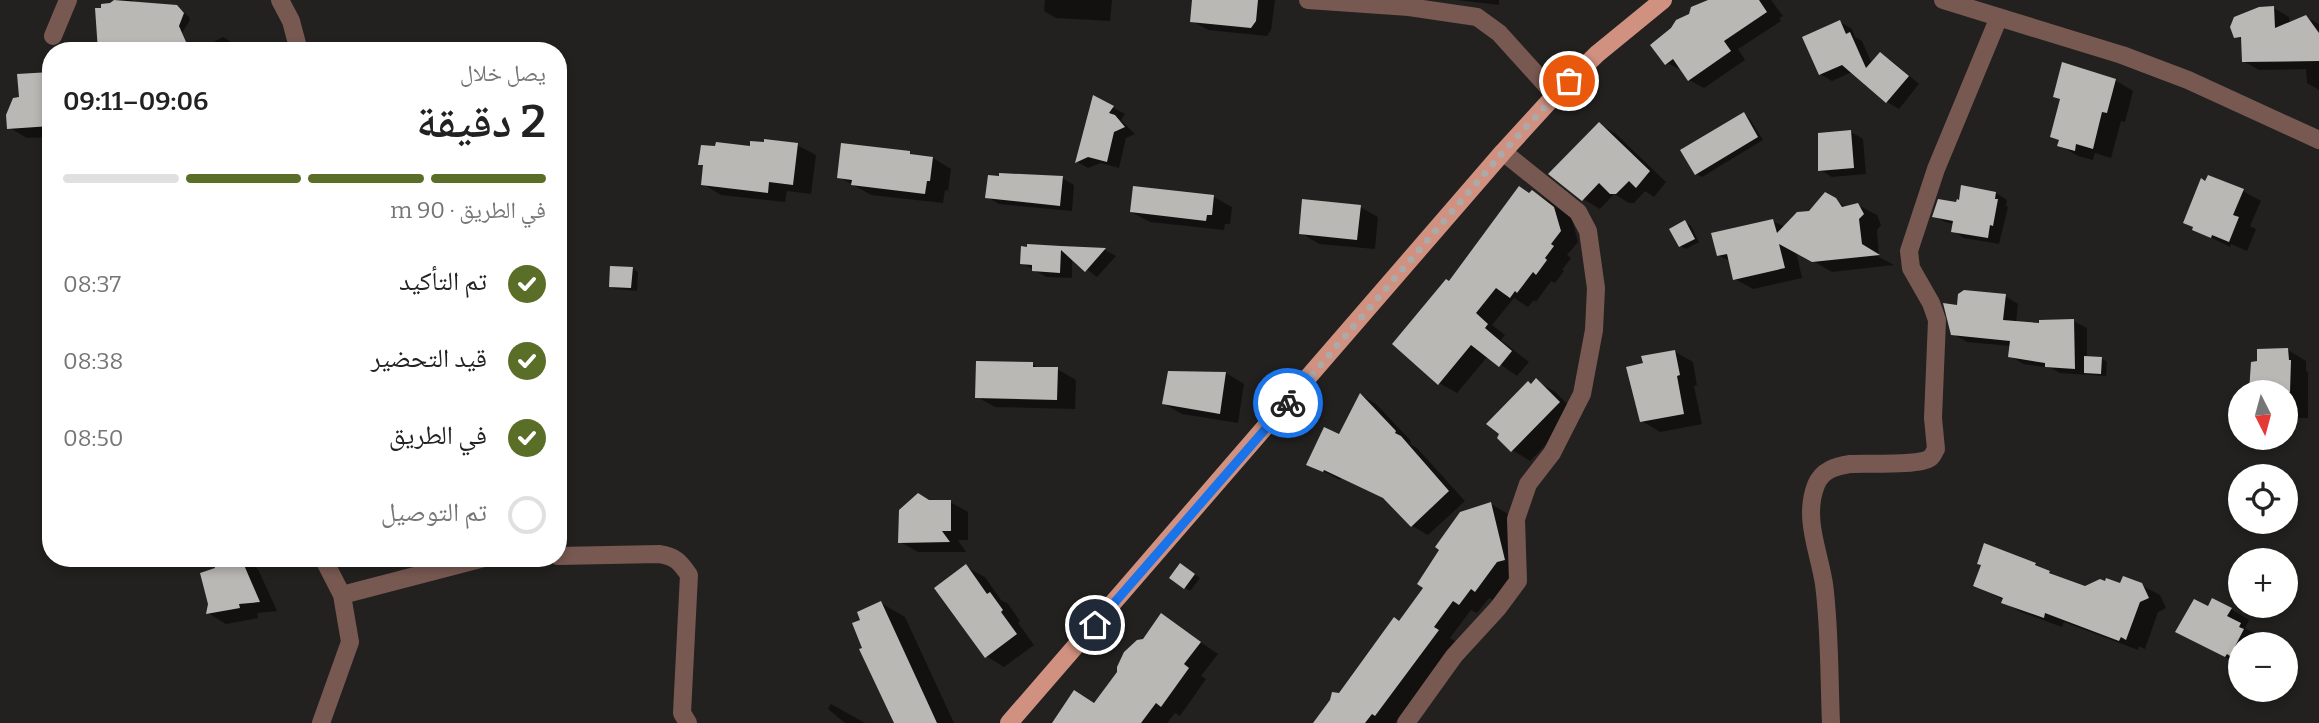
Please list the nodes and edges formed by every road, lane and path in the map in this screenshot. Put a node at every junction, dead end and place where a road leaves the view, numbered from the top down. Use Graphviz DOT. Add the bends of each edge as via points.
graph roads {
  1 [pos="68,0"];
  2 [pos="280,0"];
  3 [pos="1308,0"];
  4 [pos="1663,0"];
  5 [pos="1943,0"];
  6 [pos="1999,17"];
  7 [pos="52,36"];
  8 [pos="297,42"];
  9 [pos="1555,95"];
  10 [pos="2319,140"];
  11 [pos="1503,152"];
  12 [pos="567,556"];
  13 [pos="328,567"];
  14 [pos="449,567"];
  15 [pos="342,595"];
  16 [pos="321,723"];
  17 [pos="688,723"];
  18 [pos="1009,723"];
  19 [pos="1406,723"];
  20 [pos="1831,723"];
  1 -- 7 [label="street"];
  2 -- 8 [label="street"];
  3 -- 9 [label="street" via="1477,16 1499,33"];
  4 -- 9 [label="main road"];
  5 -- 6 [label="street"];
  6 -- 10 [label="street" via="2188,80"];
  6 -- 20 [label="street" via="1936,169 1909,251 1912,268 1937,320 1936,449 1917,462 1840,465 1819,477 1812,496 1811,523 1828,631"];
  9 -- 11 [label="main road"];
  11 -- 18 [label="main road"];
  11 -- 19 [label="street" via="1578,212 1588,231 1596,288 1594,330 1582,394 1552,453 1528,484 1516,519 1518,581 1454,656"];
  12 -- 17 [label="street" via="659,554 680,561 689,575 682,713"];
  13 -- 15 [label="street"];
  14 -- 15 [label="street"];
  15 -- 16 [label="street" via="350,642"];
}
